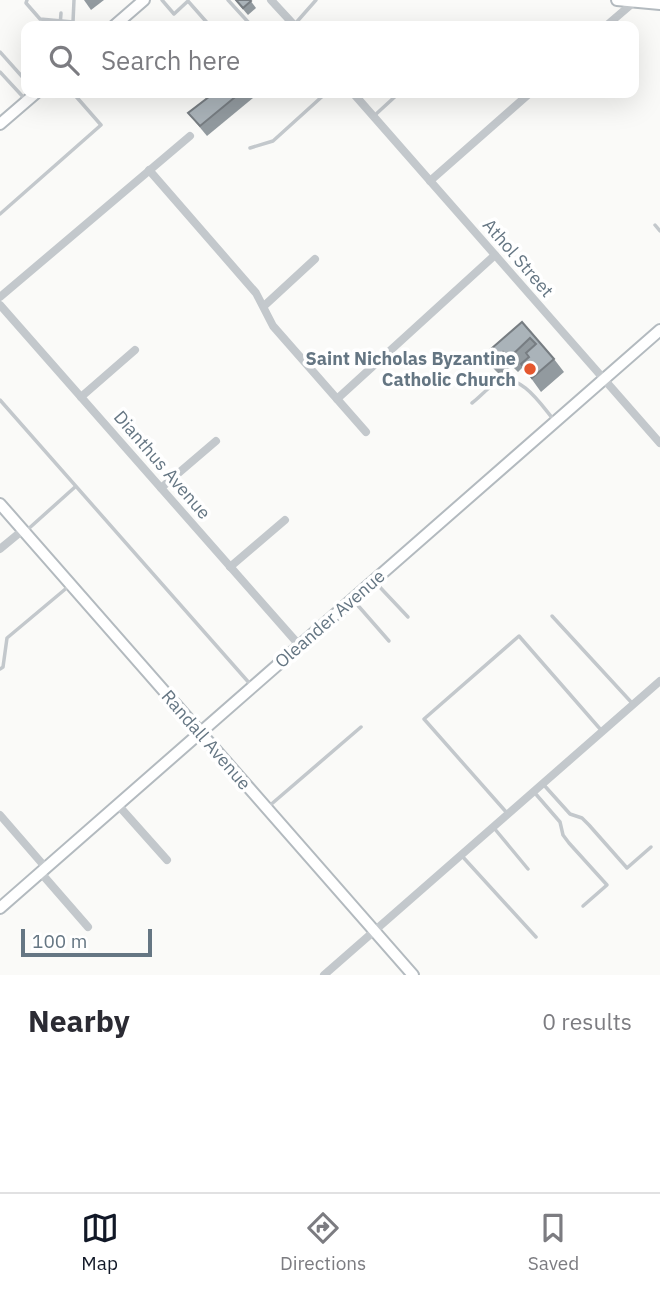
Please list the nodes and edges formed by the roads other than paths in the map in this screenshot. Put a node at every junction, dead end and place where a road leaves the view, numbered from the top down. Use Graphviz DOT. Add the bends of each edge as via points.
graph roads {
  1 [pos="27,0"];
  2 [pos="74,0"];
  3 [pos="144,0"];
  4 [pos="162,0"];
  5 [pos="228,0"];
  6 [pos="271,0"];
  7 [pos="316,0"];
  8 [pos="617,0"];
  9 [pos="189,1"];
  10 [pos="634,2"];
  11 [pos="660,4"];
  12 [pos="46,12"];
  13 [pos="61,13"];
  14 [pos="46,19"];
  15 [pos="61,20"];
  16 [pos="67,21"];
  17 [pos="73,21"];
  18 [pos="120,21"];
  19 [pos="206,21"];
  20 [pos="247,21"];
  21 [pos="289,21"];
  22 [pos="295,21"];
  23 [pos="612,21"];
  24 [pos="0,52"];
  25 [pos="0,72"];
  26 [pos="21,75"];
  27 [pos="21,95"];
  28 [pos="24,98"];
  29 [pos="30,98"];
  30 [pos="77,98"];
  31 [pos="320,98"];
  32 [pos="357,98"];
  33 [pos="393,98"];
  34 [pos="524,98"];
  35 [pos="27,101"];
  36 [pos="373,116"];
  37 [pos="0,124"];
  38 [pos="190,136"];
  39 [pos="250,148"];
  40 [pos="149,170"];
  41 [pos="430,181"];
  42 [pos="0,214"];
  43 [pos="655,225"];
  44 [pos="660,231"];
  45 [pos="495,255"];
  46 [pos="315,259"];
  47 [pos="0,298"];
  48 [pos="0,305"];
  49 [pos="264,306"];
  50 [pos="660,331"];
  51 [pos="135,351"];
  52 [pos="604,379"];
  53 [pos="81,397"];
  54 [pos="337,399"];
  55 [pos="0,400"];
  56 [pos="472,403"];
  57 [pos="556,422"];
  58 [pos="366,432"];
  59 [pos="216,441"];
  60 [pos="660,443"];
  61 [pos="76,487"];
  62 [pos="161,488"];
  63 [pos="0,504"];
  64 [pos="285,520"];
  65 [pos="24,531"];
  66 [pos="0,550"];
  67 [pos="230,567"];
  68 [pos="374,581"];
  69 [pos="71,584"];
  70 [pos="353,599"];
  71 [pos="552,616"];
  72 [pos="408,617"];
  73 [pos="389,641"];
  74 [pos="300,646"];
  75 [pos="0,669"];
  76 [pos="660,681"];
  77 [pos="252,687"];
  78 [pos="633,705"];
  79 [pos="361,727"];
  80 [pos="201,732"];
  81 [pos="603,732"];
  82 [pos="543,784"];
  83 [pos="534,792"];
  84 [pos="118,805"];
  85 [pos="267,808"];
  86 [pos="509,814"];
  87 [pos="0,815"];
  88 [pos="494,828"];
  89 [pos="651,846"];
  90 [pos="462,856"];
  91 [pos="167,860"];
  92 [pos="528,869"];
  93 [pos="43,871"];
  94 [pos="583,906"];
  95 [pos="0,908"];
  96 [pos="88,927"];
  97 [pos="375,931"];
  98 [pos="536,937"];
  99 [pos="324,975"];
  100 [pos="413,975"];
  1 -- 14 [label="lane" via="40,19"];
  2 -- 17 [label="lane"];
  3 -- 18 [label="street"];
  4 -- 9 [label="lane" via="174,14"];
  5 -- 20 [label="lane"];
  6 -- 21 [label="street"];
  7 -- 22 [label="lane"];
  8 -- 10 [label="street"];
  9 -- 19 [label="lane"];
  10 -- 11 [label="street"];
  10 -- 23 [label="street"];
  12 -- 14 [label="lane"];
  13 -- 15 [label="lane"];
  14 -- 15 [label="lane"];
  15 -- 16 [label="lane"];
  24 -- 26 [label="lane"];
  25 -- 27 [label="lane"];
  28 -- 35 [label="lane"];
  29 -- 35 [label="street"];
  30 -- 42 [label="lane" via="101,125"];
  31 -- 39 [label="lane" via="273,141"];
  32 -- 36 [label="street, Athol Street"];
  33 -- 36 [label="lane"];
  34 -- 41 [label="street"];
  35 -- 37 [label="street"];
  36 -- 41 [label="street, Athol Street"];
  38 -- 40 [label="street"];
  40 -- 47 [label="street"];
  40 -- 49 [label="street"];
  41 -- 45 [label="street, Athol Street"];
  43 -- 44 [label="lane"];
  45 -- 52 [label="street, Athol Street"];
  45 -- 54 [label="street"];
  46 -- 49 [label="street"];
  48 -- 53 [label="street, Dianthus Avenue"];
  49 -- 54 [label="street" via="273,326"];
  50 -- 52 [label="street, Oleander Avenue"];
  51 -- 53 [label="street"];
  52 -- 57 [label="street, Oleander Avenue"];
  52 -- 60 [label="street, Athol Street"];
  53 -- 62 [label="street, Dianthus Avenue"];
  54 -- 58 [label="street"];
  55 -- 61 [label="lane"];
  56 -- 57 [label="lane" via="497,382 516,382"];
  57 -- 68 [label="street, Oleander Avenue"];
  59 -- 62 [label="street"];
  61 -- 65 [label="lane"];
  61 -- 77 [label="lane"];
  62 -- 67 [label="street, Dianthus Avenue"];
  63 -- 65 [label="street, Randall Avenue"];
  64 -- 67 [label="street"];
  65 -- 66 [label="street"];
  65 -- 69 [label="street, Randall Avenue"];
  67 -- 74 [label="street, Dianthus Avenue"];
  68 -- 70 [label="street, Oleander Avenue"];
  68 -- 72 [label="lane"];
  69 -- 75 [label="lane" via="7,638"];
  69 -- 80 [label="street, Randall Avenue"];
  70 -- 73 [label="lane"];
  70 -- 74 [label="street, Oleander Avenue"];
  71 -- 78 [label="lane"];
  74 -- 77 [label="street, Oleander Avenue"];
  76 -- 78 [label="street"];
  77 -- 80 [label="street, Oleander Avenue"];
  78 -- 81 [label="street"];
  79 -- 85 [label="lane"];
  80 -- 84 [label="street, Oleander Avenue"];
  80 -- 85 [label="street, Randall Avenue"];
  81 -- 82 [label="street"];
  81 -- 86 [label="lane" via="519,636 424,719"];
  82 -- 83 [label="street"];
  82 -- 89 [label="lane" via="627,867"];
  83 -- 86 [label="street"];
  83 -- 94 [label="lane" via="560,822 569,843 607,885"];
  84 -- 91 [label="street"];
  84 -- 93 [label="street, Oleander Avenue"];
  85 -- 97 [label="street, Randall Avenue"];
  86 -- 88 [label="street"];
  87 -- 93 [label="street"];
  88 -- 90 [label="street"];
  88 -- 92 [label="lane"];
  90 -- 97 [label="street"];
  90 -- 98 [label="lane"];
  93 -- 95 [label="street, Oleander Avenue"];
  93 -- 96 [label="street"];
  97 -- 99 [label="street"];
  97 -- 100 [label="street, Randall Avenue"];
}
